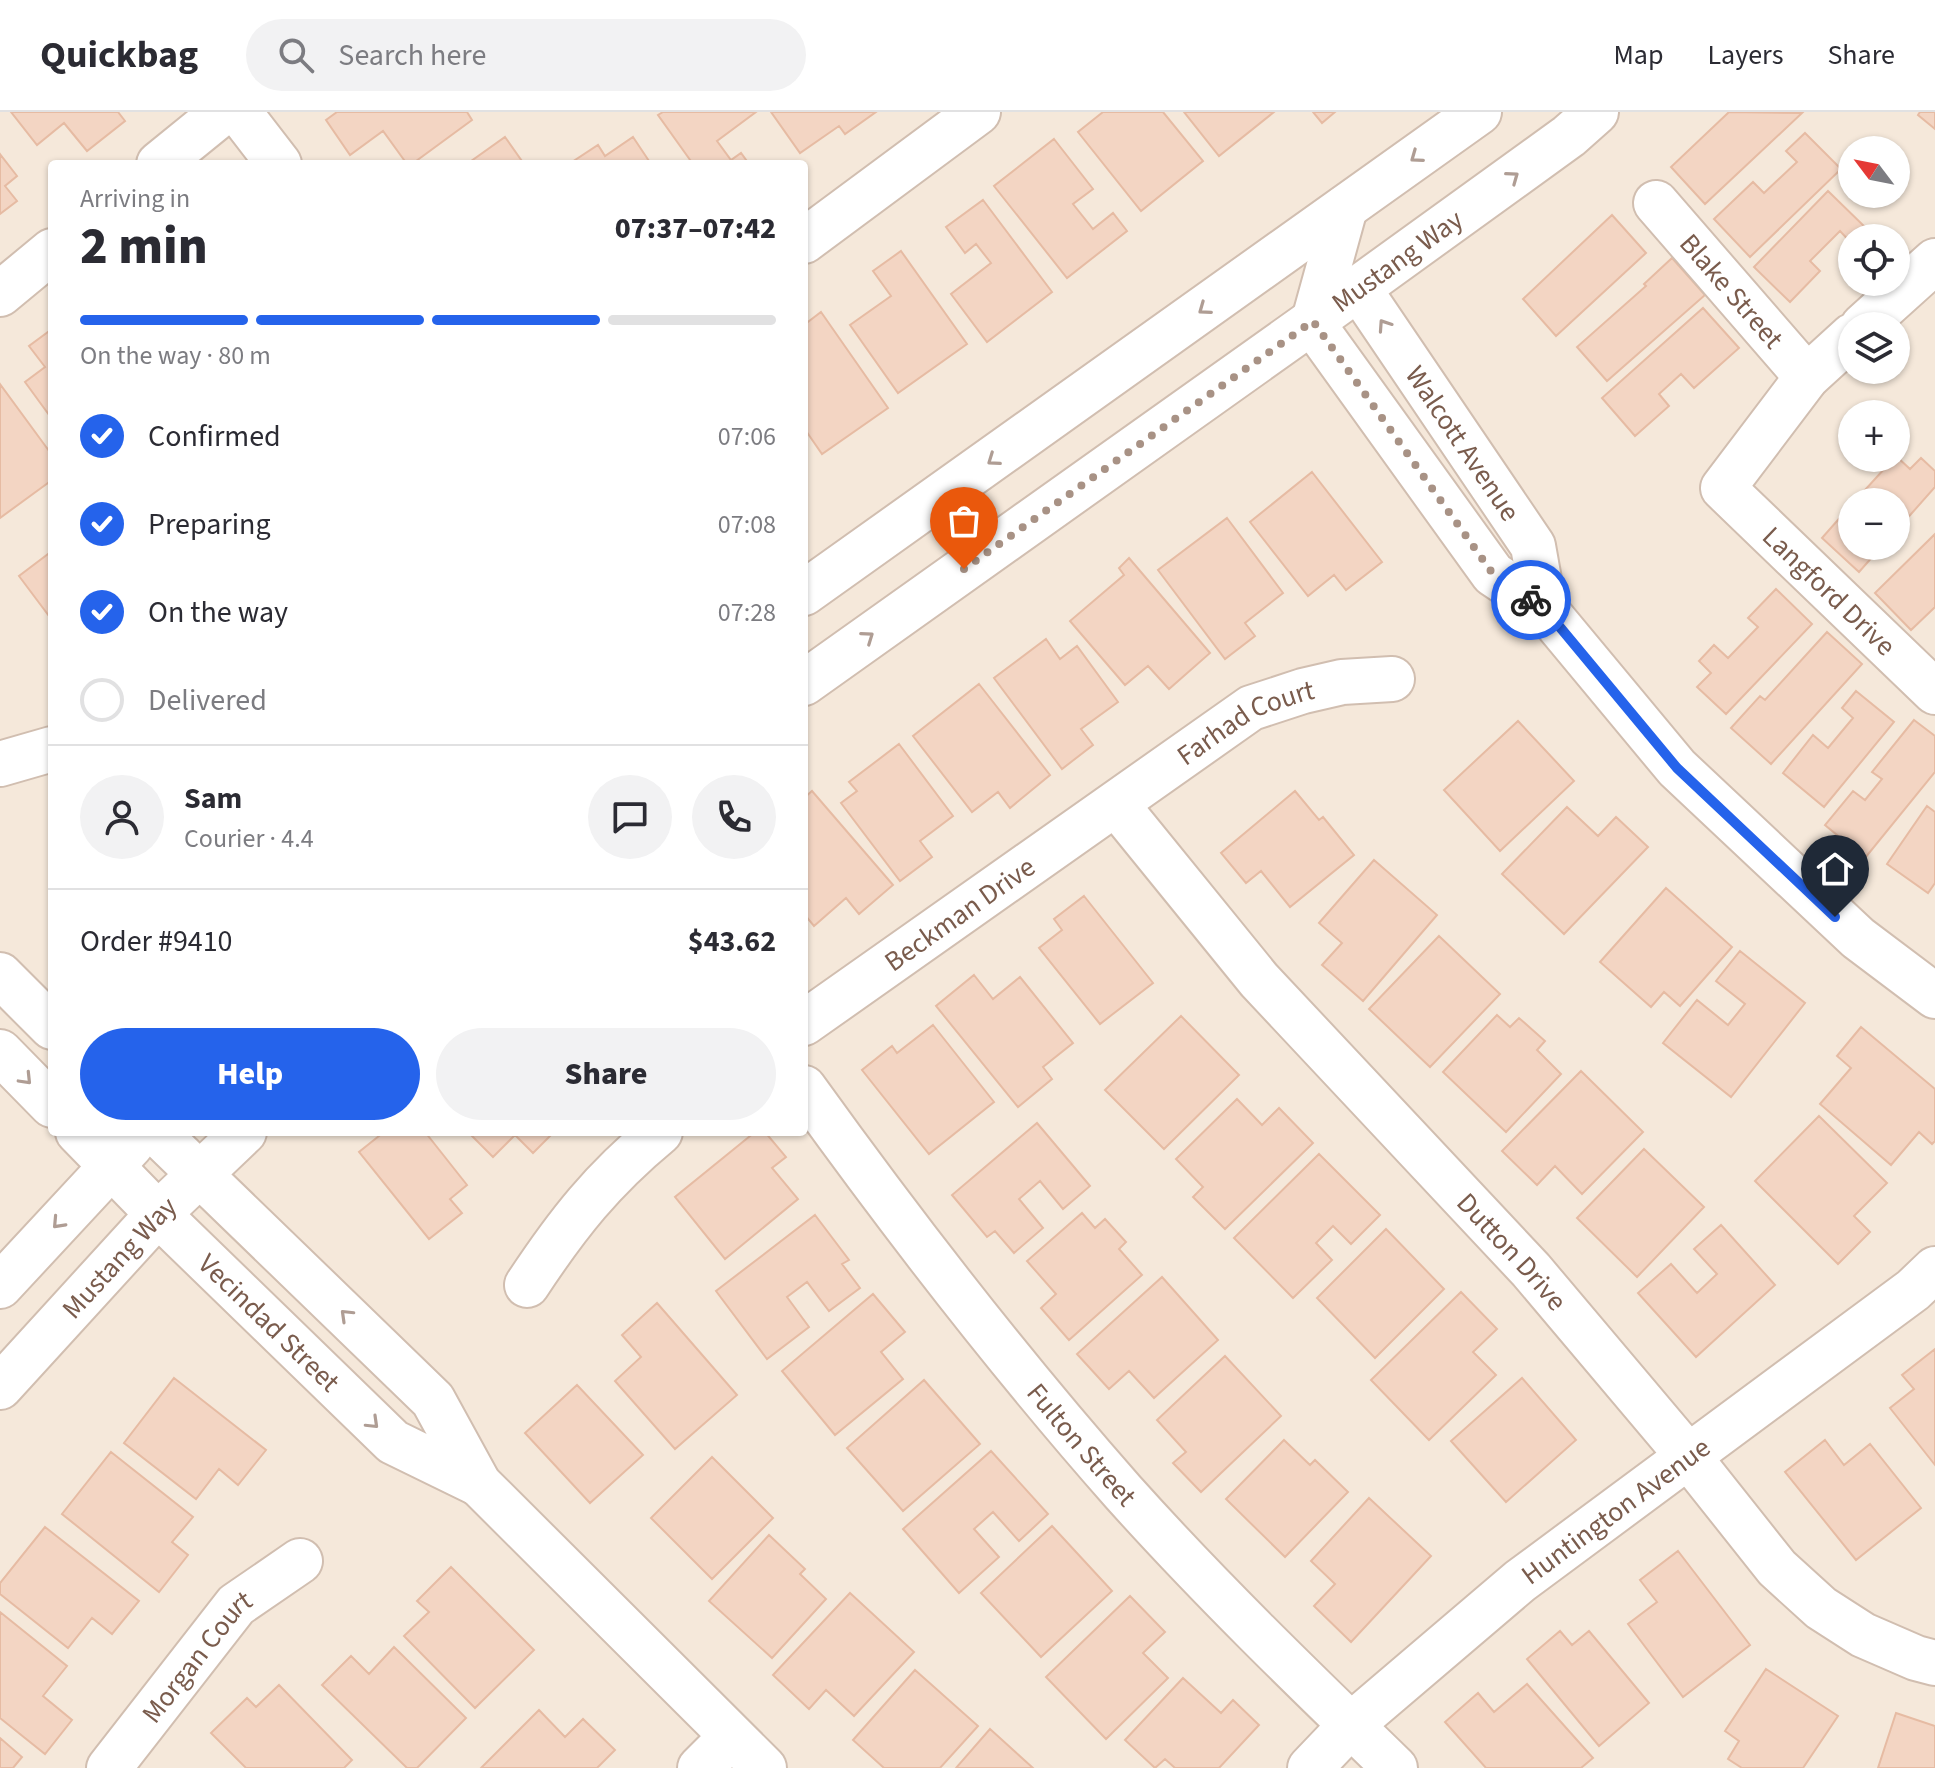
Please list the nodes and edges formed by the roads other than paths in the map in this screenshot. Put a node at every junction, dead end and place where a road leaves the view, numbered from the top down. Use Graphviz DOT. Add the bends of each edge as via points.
graph roads {
  1 [pos="223,112"];
  2 [pos="239,112"];
  3 [pos="978,112"];
  4 [pos="1479,112"];
  5 [pos="1596,112"];
  6 [pos="164,160"];
  7 [pos="276,160"];
  8 [pos="1656,203"];
  9 [pos="1345,208"];
  10 [pos="808,238"];
  11 [pos="48,254"];
  12 [pos="1935,261"];
  13 [pos="1359,289"];
  14 [pos="0,294"];
  15 [pos="1879,312"];
  16 [pos="1313,321"];
  17 [pos="1838,349"];
  18 [pos="1807,377"];
  19 [pos="808,590"];
  20 [pos="1544,608"];
  21 [pos="1392,679"];
  22 [pos="808,680"];
  23 [pos="1935,692"];
  24 [pos="48,750"];
  25 [pos="0,764"];
  26 [pos="1116,804"];
  27 [pos="0,975"];
  28 [pos="1935,996"];
  29 [pos="808,1020"];
  30 [pos="48,1023"];
  31 [pos="0,1052"];
  32 [pos="808,1094"];
  33 [pos="48,1101"];
  34 [pos="82,1136"];
  35 [pos="140,1136"];
  36 [pos="160,1136"];
  37 [pos="240,1136"];
  38 [pos="655,1136"];
  39 [pos="111,1165"];
  40 [pos="199,1175"];
  41 [pos="158,1214"];
  42 [pos="1935,1269"];
  43 [pos="527,1285"];
  44 [pos="0,1286"];
  45 [pos="0,1387"];
  46 [pos="1688,1456"];
  47 [pos="479,1484"];
  48 [pos="300,1561"];
  49 [pos="1935,1663"];
  50 [pos="1351,1725"];
  51 [pos="731,1737"];
  52 [pos="109,1768"];
  53 [pos="700,1768"];
  54 [pos="764,1768"];
  55 [pos="1310,1768"];
  56 [pos="1395,1768"];
  1 -- 6 [label="street"];
  2 -- 7 [label="street"];
  3 -- 10 [label="street"];
  4 -- 9 [label="street, one-way"];
  13 -- 5 [label="street, Mustang Way, one-way"];
  8 -- 18 [label="street, Blake Street"];
  9 -- 16 [label="street"];
  9 -- 19 [label="street, one-way"];
  11 -- 14 [label="street"];
  12 -- 15 [label="street"];
  13 -- 16 [label="street, Mustang Way"];
  20 -- 13 [label="street, Walcott Avenue, one-way" via="1533,546"];
  16 -- 20 [label="street, Walcott Avenue" via="1493,574"];
  22 -- 16 [label="street, Mustang Way, one-way"];
  17 -- 18 [label="street"];
  18 -- 23 [label="street, Langford Drive" via="1723,488"];
  20 -- 28 [label="street, Walcott Avenue" via="1677,768 1858,938"];
  21 -- 26 [label="street, Farhad Court" via="1342,682 1251,708"];
  24 -- 25 [label="street"];
  26 -- 29 [label="street, Beckman Drive"];
  26 -- 46 [label="street, Dutton Drive" via="1259,980 1531,1270"];
  27 -- 30 [label="street"];
  31 -- 33 [label="street, one-way"];
  32 -- 50 [label="street, Fulton Street" via="872,1182 1124,1492"];
  34 -- 39 [label="street, Vecindad Street"];
  35 -- 39 [label="street"];
  36 -- 40 [label="street, Vecindad Street"];
  37 -- 40 [label="street, Mustang Way"];
  38 -- 43 [label="street" via="620,1165 564,1229"];
  39 -- 41 [label="street, Vecindad Street"];
  39 -- 44 [label="street, one-way"];
  40 -- 41 [label="street, Mustang Way"];
  47 -- 40 [label="street, Vecindad Street, one-way" via="433,1400"];
  41 -- 45 [label="street, Mustang Way"];
  41 -- 47 [label="street, Vecindad Street, one-way" via="393,1442"];
  42 -- 46 [label="street, Huntington Avenue"];
  46 -- 49 [label="street, Dutton Drive" via="1777,1568 1821,1608 1863,1635"];
  46 -- 50 [label="street, Huntington Avenue" via="1520,1581"];
  47 -- 51 [label="street, Vecindad Street"];
  48 -- 52 [label="street, Morgan Court" via="236,1605"];
  50 -- 55 [label="street, Huntington Avenue"];
  50 -- 56 [label="street, Fulton Street"];
  51 -- 53 [label="street"];
  51 -- 54 [label="street, Vecindad Street"];
}
